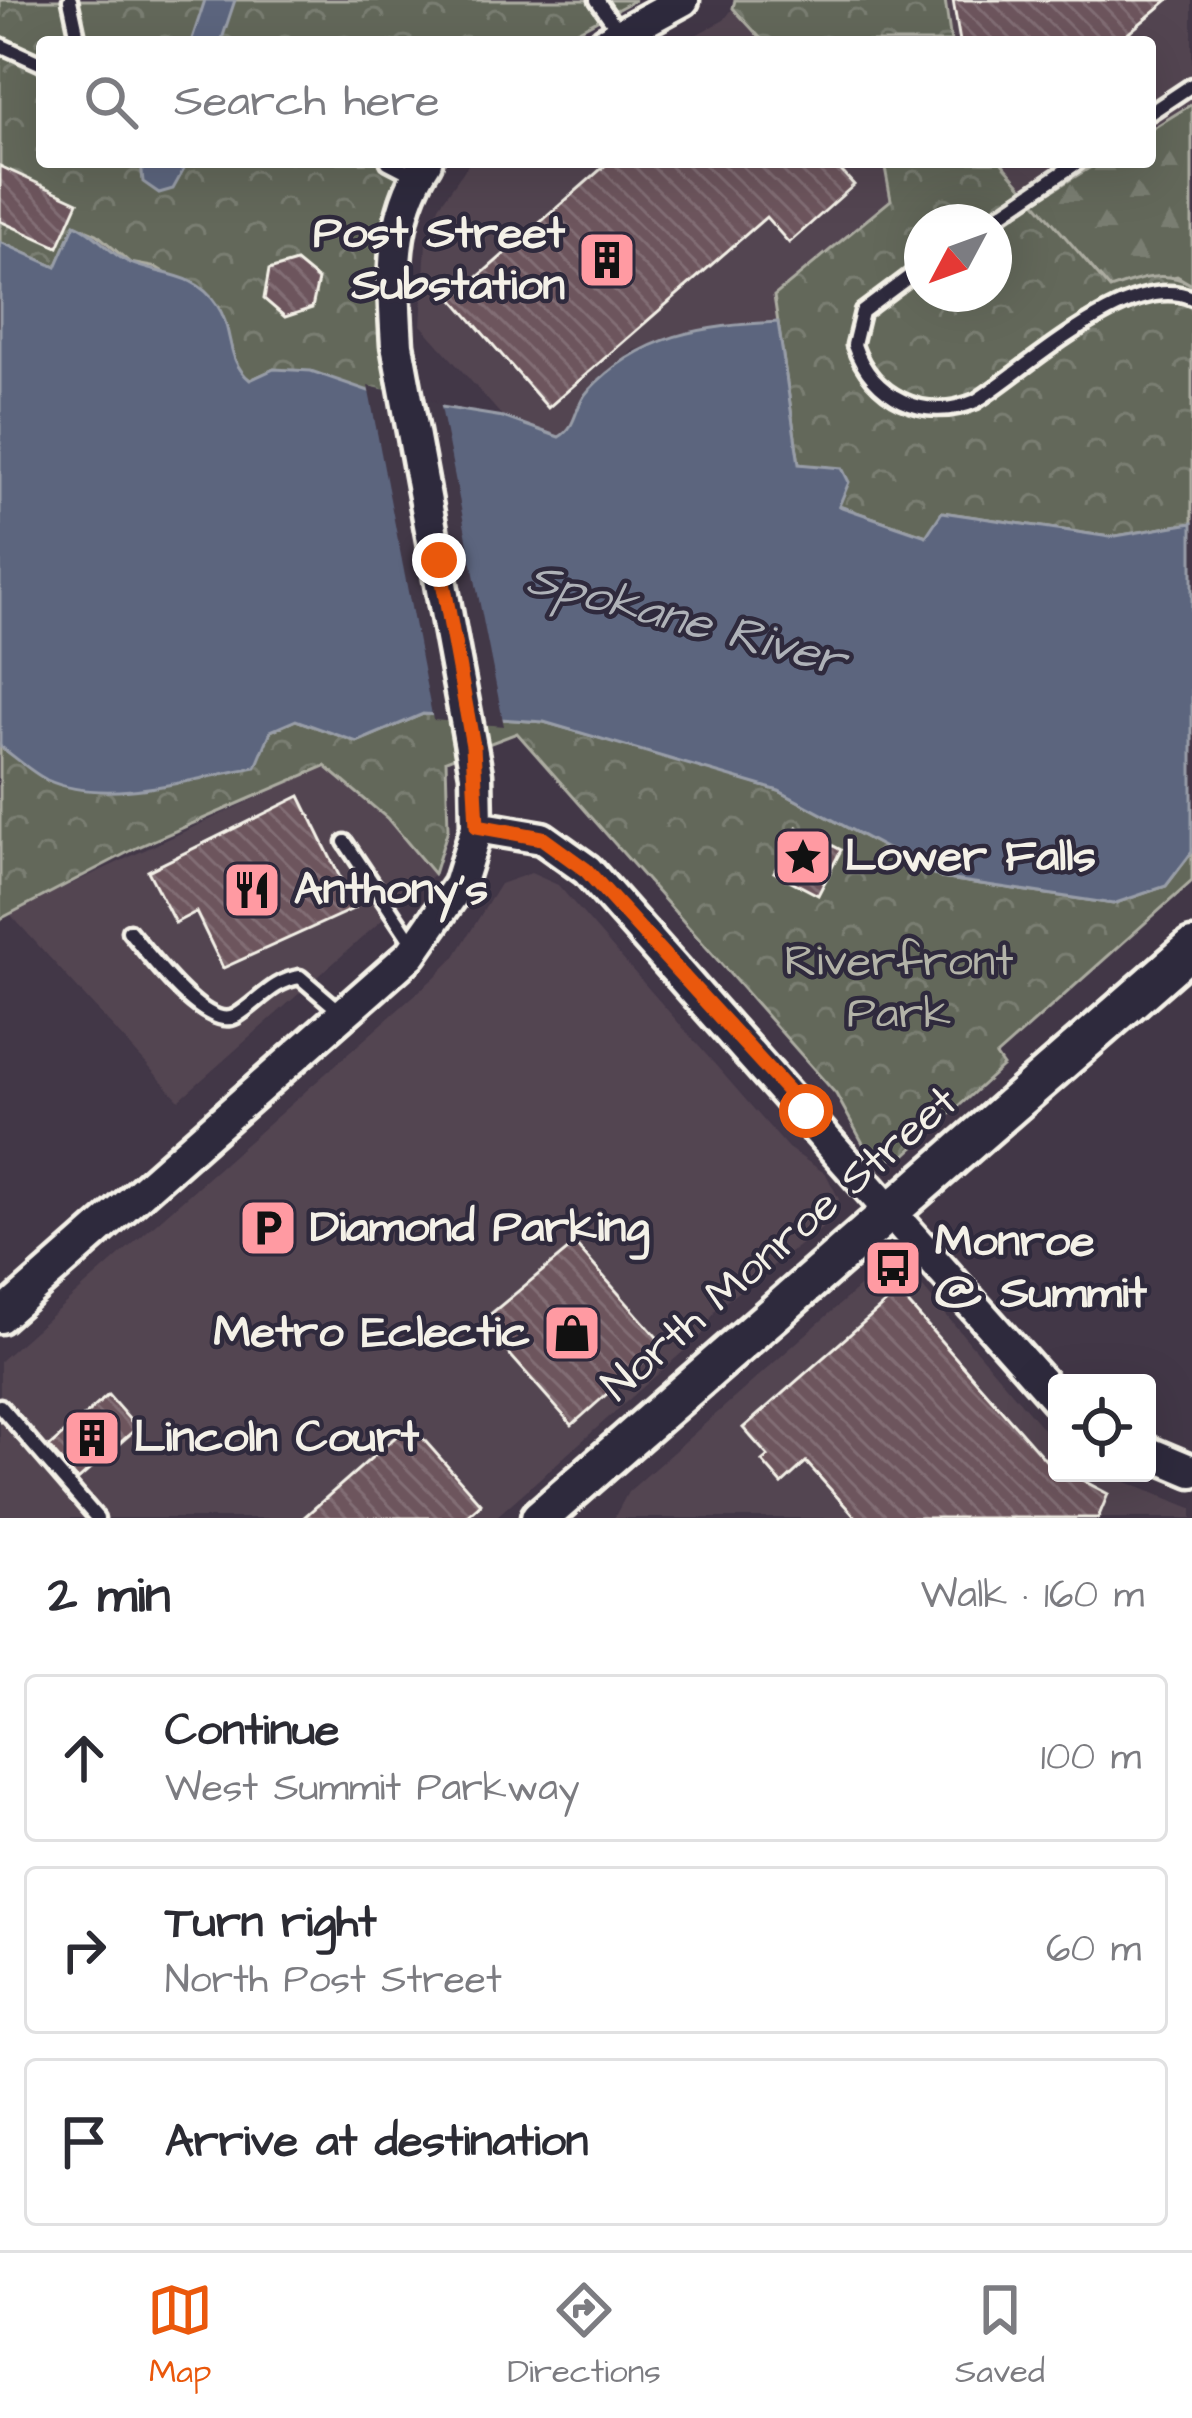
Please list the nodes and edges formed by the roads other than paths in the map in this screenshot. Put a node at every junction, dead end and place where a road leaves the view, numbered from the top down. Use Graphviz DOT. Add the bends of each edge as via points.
graph roads {
  1 [pos="70,0"];
  2 [pos="597,0"];
  3 [pos="683,0"];
  4 [pos="78,36"];
  5 [pos="612,36"];
  6 [pos="617,36"];
  7 [pos="0,45"];
  8 [pos="36,61"];
  9 [pos="1192,85"];
  10 [pos="1156,109"];
  11 [pos="410,168"];
  12 [pos="1069,168"];
  13 [pos="1012,206"];
  14 [pos="904,280"];
  15 [pos="1192,298"];
  16 [pos="477,826"];
  17 [pos="345,842"];
  18 [pos="128,931"];
  19 [pos="416,948"];
  20 [pos="1192,948"];
  21 [pos="343,1014"];
  22 [pos="892,1209"];
  23 [pos="0,1317"];
  24 [pos="1048,1390"];
  25 [pos="0,1406"];
  26 [pos="1156,1455"];
  27 [pos="1192,1471"];
  28 [pos="97,1518"];
  29 [pos="540,1518"];
  1 -- 4 [label="lane"];
  2 -- 5 [label="lane"];
  3 -- 6 [label="street"];
  7 -- 8 [label="lane"];
  9 -- 10 [label="lane"];
  11 -- 16 [label="street" via="396,242 397,344 476,774"];
  12 -- 13 [label="lane"];
  14 -- 15 [label="lane" via="862,312 854,345 883,391 926,409 976,401 1141,293 1174,290"];
  16 -- 19 [label="street" via="451,904"];
  16 -- 22 [label="street" via="542,838 586,870"];
  17 -- 19 [label="lane"];
  18 -- 21 [label="lane" via="199,1009 220,1018 300,977"];
  19 -- 21 [label="street"];
  20 -- 22 [label="main road, North Monroe Street"];
  21 -- 23 [label="street"];
  22 -- 24 [label="street"];
  22 -- 29 [label="main road, North Monroe Street"];
  25 -- 28 [label="lane"];
  26 -- 27 [label="street"];
}
